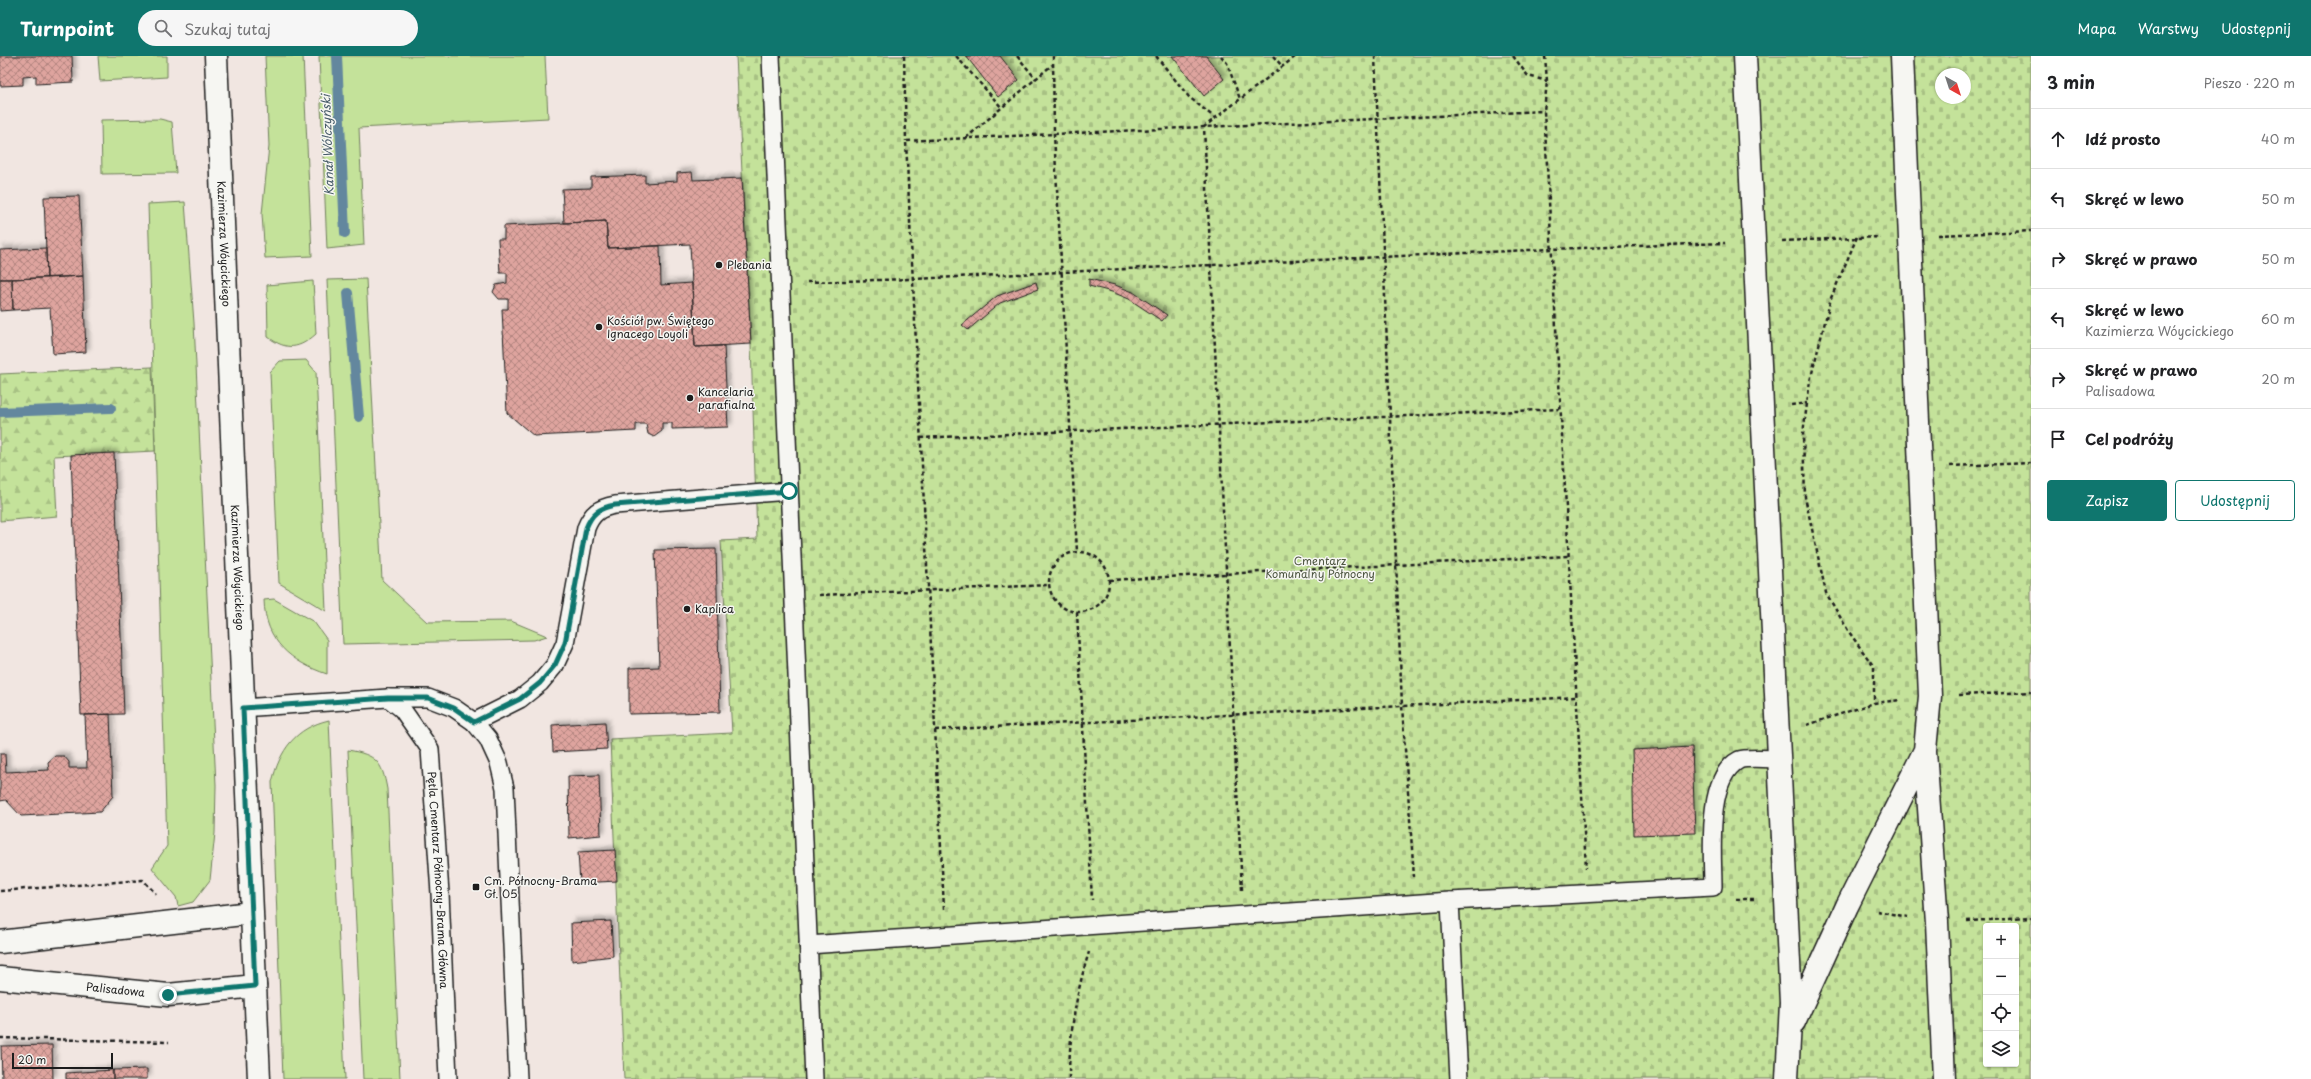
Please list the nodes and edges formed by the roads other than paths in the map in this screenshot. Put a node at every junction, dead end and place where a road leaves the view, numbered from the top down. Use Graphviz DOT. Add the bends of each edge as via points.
graph roads {
  1 [pos="216,56"];
  2 [pos="771,56"];
  3 [pos="1744,56"];
  4 [pos="1902,56"];
  5 [pos="789,491"];
  6 [pos="388,698"];
  7 [pos="243,708"];
  8 [pos="474,722"];
  9 [pos="1925,750"];
  10 [pos="1779,759"];
  11 [pos="1450,901"];
  12 [pos="251,913"];
  13 [pos="0,942"];
  14 [pos="808,945"];
  15 [pos="0,978"];
  16 [pos="255,986"];
  17 [pos="1790,1033"];
  18 [pos="259,1079"];
  19 [pos="448,1079"];
  20 [pos="518,1079"];
  21 [pos="814,1079"];
  22 [pos="1459,1079"];
  23 [pos="1787,1079"];
  24 [pos="1944,1079"];
  1 -- 7 [label="street, Kazimierza Wóycickiego"];
  2 -- 5 [label="lane"];
  3 -- 10 [label="street"];
  4 -- 9 [label="street" via="1930,696"];
  5 -- 8 [label="lane" via="615,505 597,510 586,528 565,643 555,665 540,683 520,699"];
  5 -- 14 [label="lane"];
  6 -- 7 [label="lane"];
  6 -- 8 [label="lane" via="428,698 454,708"];
  6 -- 19 [label="lane, Pętla Cmentarz Północny-Brama Główna" via="402,709 430,750 440,893"];
  7 -- 12 [label="street, Kazimierza Wóycickiego"];
  8 -- 20 [label="lane" via="488,739 499,762 505,788"];
  9 -- 17 [label="street" via="1847,906"];
  9 -- 24 [label="street" via="1938,922"];
  10 -- 11 [label="lane" via="1740,760 1724,774 1715,800 1713,888"];
  10 -- 17 [label="street" via="1791,1003"];
  11 -- 14 [label="lane"];
  11 -- 22 [label="lane"];
  12 -- 13 [label="street"];
  12 -- 16 [label="street, Kazimierza Wóycickiego"];
  14 -- 21 [label="lane"];
  15 -- 16 [label="street, Palisadowa" via="168,995"];
  16 -- 18 [label="street, Kazimierza Wóycickiego"];
  17 -- 23 [label="street"];
}
